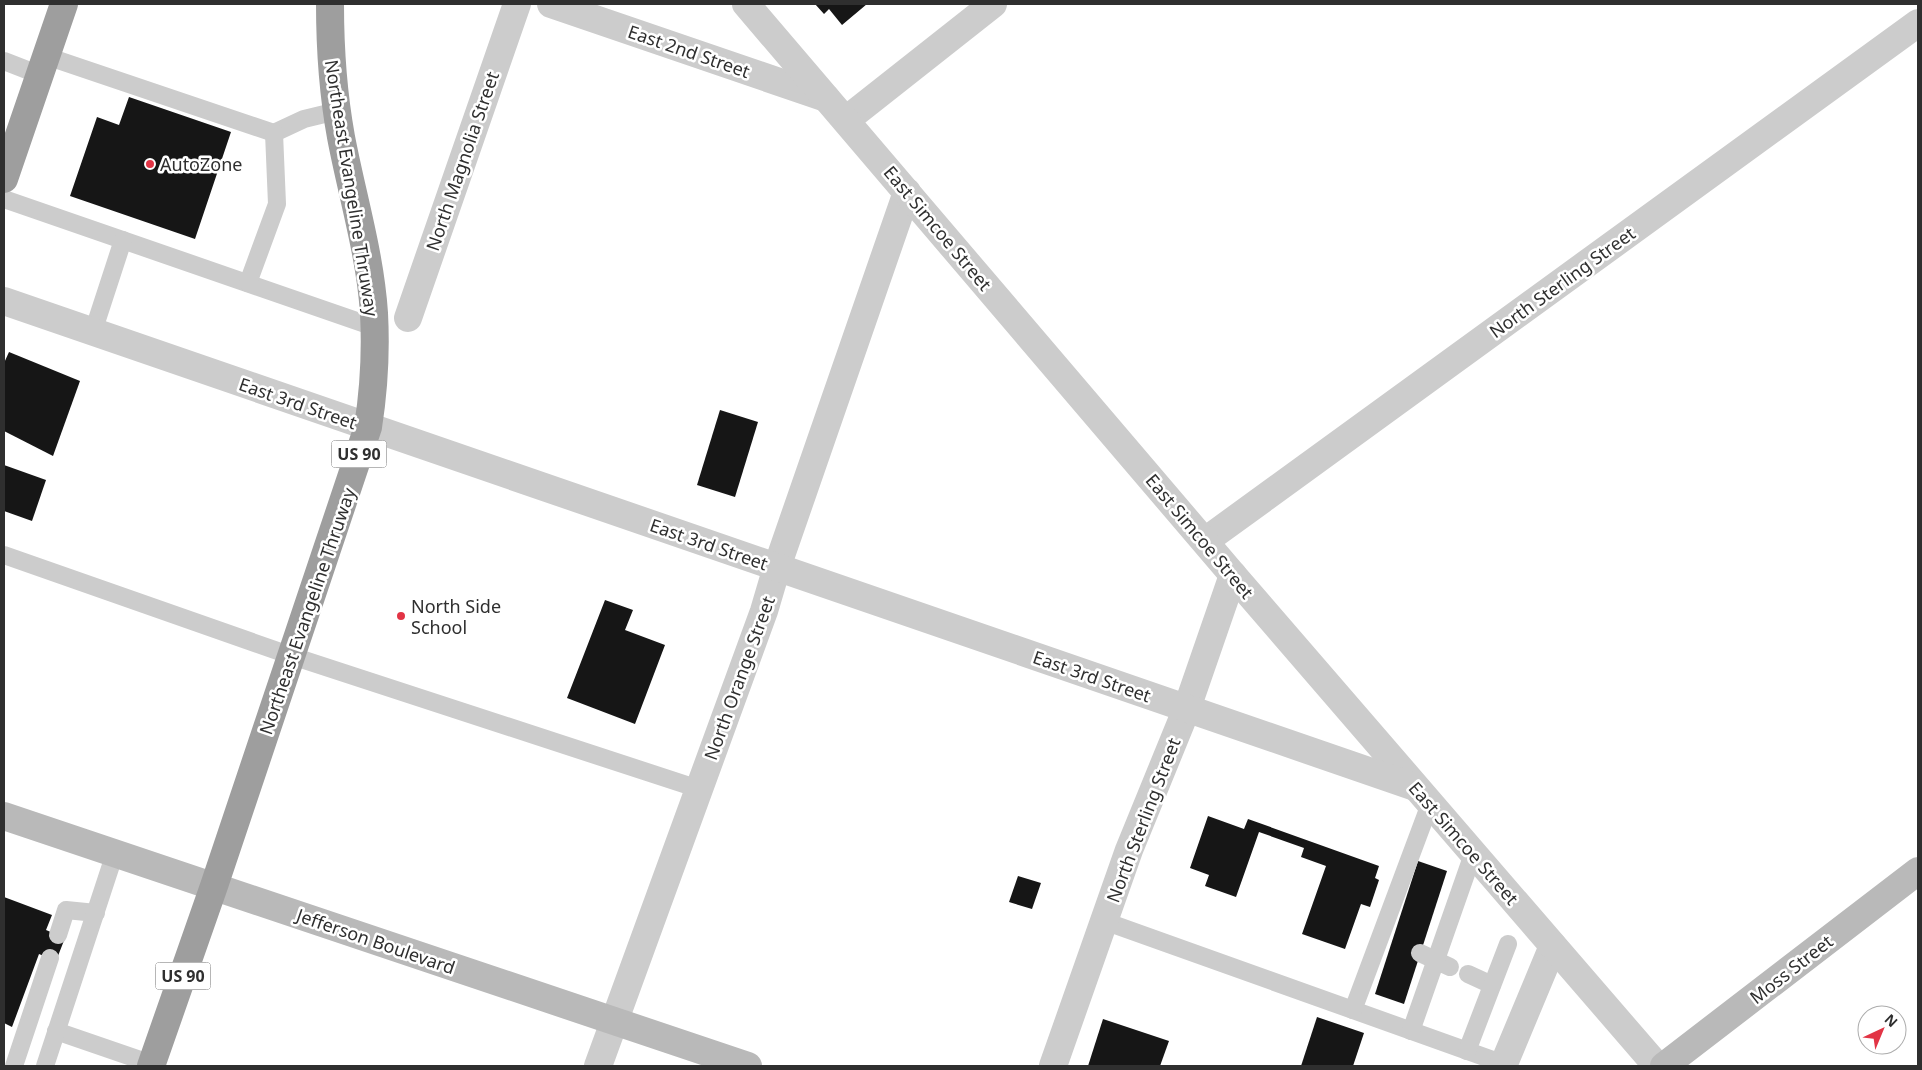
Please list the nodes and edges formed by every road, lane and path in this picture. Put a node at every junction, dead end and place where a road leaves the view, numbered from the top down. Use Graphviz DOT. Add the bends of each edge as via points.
graph roads {
  1 [pos="64,4"];
  2 [pos="330,4"];
  3 [pos="517,4"];
  4 [pos="551,4"];
  5 [pos="746,4"];
  6 [pos="993,4"];
  7 [pos="1918,23"];
  8 [pos="4,61"];
  9 [pos="43,65"];
  10 [pos="828,99"];
  11 [pos="338,111"];
  12 [pos="846,120"];
  13 [pos="274,133"];
  14 [pos="4,178"];
  15 [pos="907,192"];
  16 [pos="4,200"];
  17 [pos="123,240"];
  18 [pos="248,283"];
  19 [pos="4,301"];
  20 [pos="408,318"];
  21 [pos="374,326"];
  22 [pos="93,332"];
  23 [pos="368,427"];
  24 [pos="1205,540"];
  25 [pos="4,555"];
  26 [pos="777,567"];
  27 [pos="1233,575"];
  28 [pos="292,656"];
  29 [pos="1187,708"];
  30 [pos="699,789"];
  31 [pos="1422,795"];
  32 [pos="4,816"];
  33 [pos="115,853"];
  34 [pos="1473,854"];
  35 [pos="1918,871"];
  36 [pos="214,886"];
  37 [pos="96,913"];
  38 [pos="1104,921"];
  39 [pos="58,935"];
  40 [pos="1508,944"];
  41 [pos="1553,946"];
  42 [pos="50,958"];
  43 [pos="1468,974"];
  44 [pos="1492,985"];
  45 [pos="1353,1010"];
  46 [pos="615,1022"];
  47 [pos="56,1031"];
  48 [pos="1411,1031"];
  49 [pos="1467,1051"];
  50 [pos="152,1065"];
  51 [pos="1504,1065"];
  52 [pos="14,1066"];
  53 [pos="45,1066"];
  54 [pos="598,1066"];
  55 [pos="748,1066"];
  56 [pos="1053,1066"];
  57 [pos="1657,1066"];
  58 [pos="1664,1066"];
  1 -- 9 [label="highway"];
  2 -- 11 [label="highway, Northeast Evangeline Thruway / US 90" via="330,39"];
  3 -- 20 [label="street, North Magnolia Street"];
  4 -- 10 [label="street, East 2nd Street"];
  5 -- 10 [label="street, East Simcoe Street"];
  6 -- 12 [label="street"];
  7 -- 24 [label="street, North Sterling Street"];
  8 -- 9 [label="lane"];
  9 -- 13 [label="lane"];
  9 -- 14 [label="highway"];
  10 -- 12 [label="street, East Simcoe Street"];
  11 -- 13 [label="lane" via="304,119"];
  11 -- 21 [label="highway, Northeast Evangeline Thruway / US 90" via="370,276"];
  12 -- 15 [label="street, East Simcoe Street"];
  13 -- 18 [label="lane" via="276,204"];
  15 -- 24 [label="street, East Simcoe Street"];
  15 -- 26 [label="street, North Orange Street"];
  16 -- 17 [label="lane"];
  17 -- 18 [label="lane"];
  17 -- 22 [label="lane"];
  18 -- 21 [label="lane"];
  19 -- 22 [label="street, East 3rd Street"];
  21 -- 23 [label="highway, Northeast Evangeline Thruway / US 90" via="374,387"];
  22 -- 23 [label="street, East 3rd Street"];
  23 -- 26 [label="street, East 3rd Street"];
  23 -- 28 [label="highway, Northeast Evangeline Thruway / US 90"];
  24 -- 27 [label="street, East Simcoe Street"];
  25 -- 28 [label="lane"];
  26 -- 29 [label="street, East 3rd Street"];
  26 -- 30 [label="street, North Orange Street"];
  27 -- 29 [label="street, North Sterling Street"];
  27 -- 31 [label="street, East Simcoe Street"];
  28 -- 30 [label="lane"];
  28 -- 36 [label="highway, Northeast Evangeline Thruway / US 90"];
  29 -- 31 [label="street, East 3rd Street"];
  29 -- 38 [label="street, North Sterling Street"];
  30 -- 46 [label="street, North Orange Street"];
  31 -- 34 [label="street, East Simcoe Street"];
  31 -- 45 [label="lane" via="1386,940"];
  32 -- 33 [label="main road, Jefferson Boulevard"];
  33 -- 36 [label="main road, Jefferson Boulevard"];
  33 -- 37 [label="lane"];
  34 -- 41 [label="street, East Simcoe Street"];
  34 -- 48 [label="lane"];
  35 -- 58 [label="main road, Moss Street"];
  36 -- 46 [label="main road, Jefferson Boulevard"];
  36 -- 50 [label="highway, US 90"];
  37 -- 39 [label="lane" via="66,910"];
  37 -- 47 [label="lane"];
  38 -- 45 [label="lane"];
  38 -- 56 [label="street, North Sterling Street"];
  40 -- 44 [label="lane"];
  41 -- 51 [label="street"];
  41 -- 57 [label="street, East Simcoe Street"];
  42 -- 52 [label="lane"];
  43 -- 44 [label="lane"];
  44 -- 49 [label="lane"];
  45 -- 48 [label="lane"];
  46 -- 54 [label="street, North Orange Street"];
  46 -- 55 [label="main road, Jefferson Boulevard"];
  47 -- 50 [label="lane"];
  47 -- 53 [label="lane"];
  48 -- 49 [label="lane"];
  49 -- 51 [label="lane"];
}
